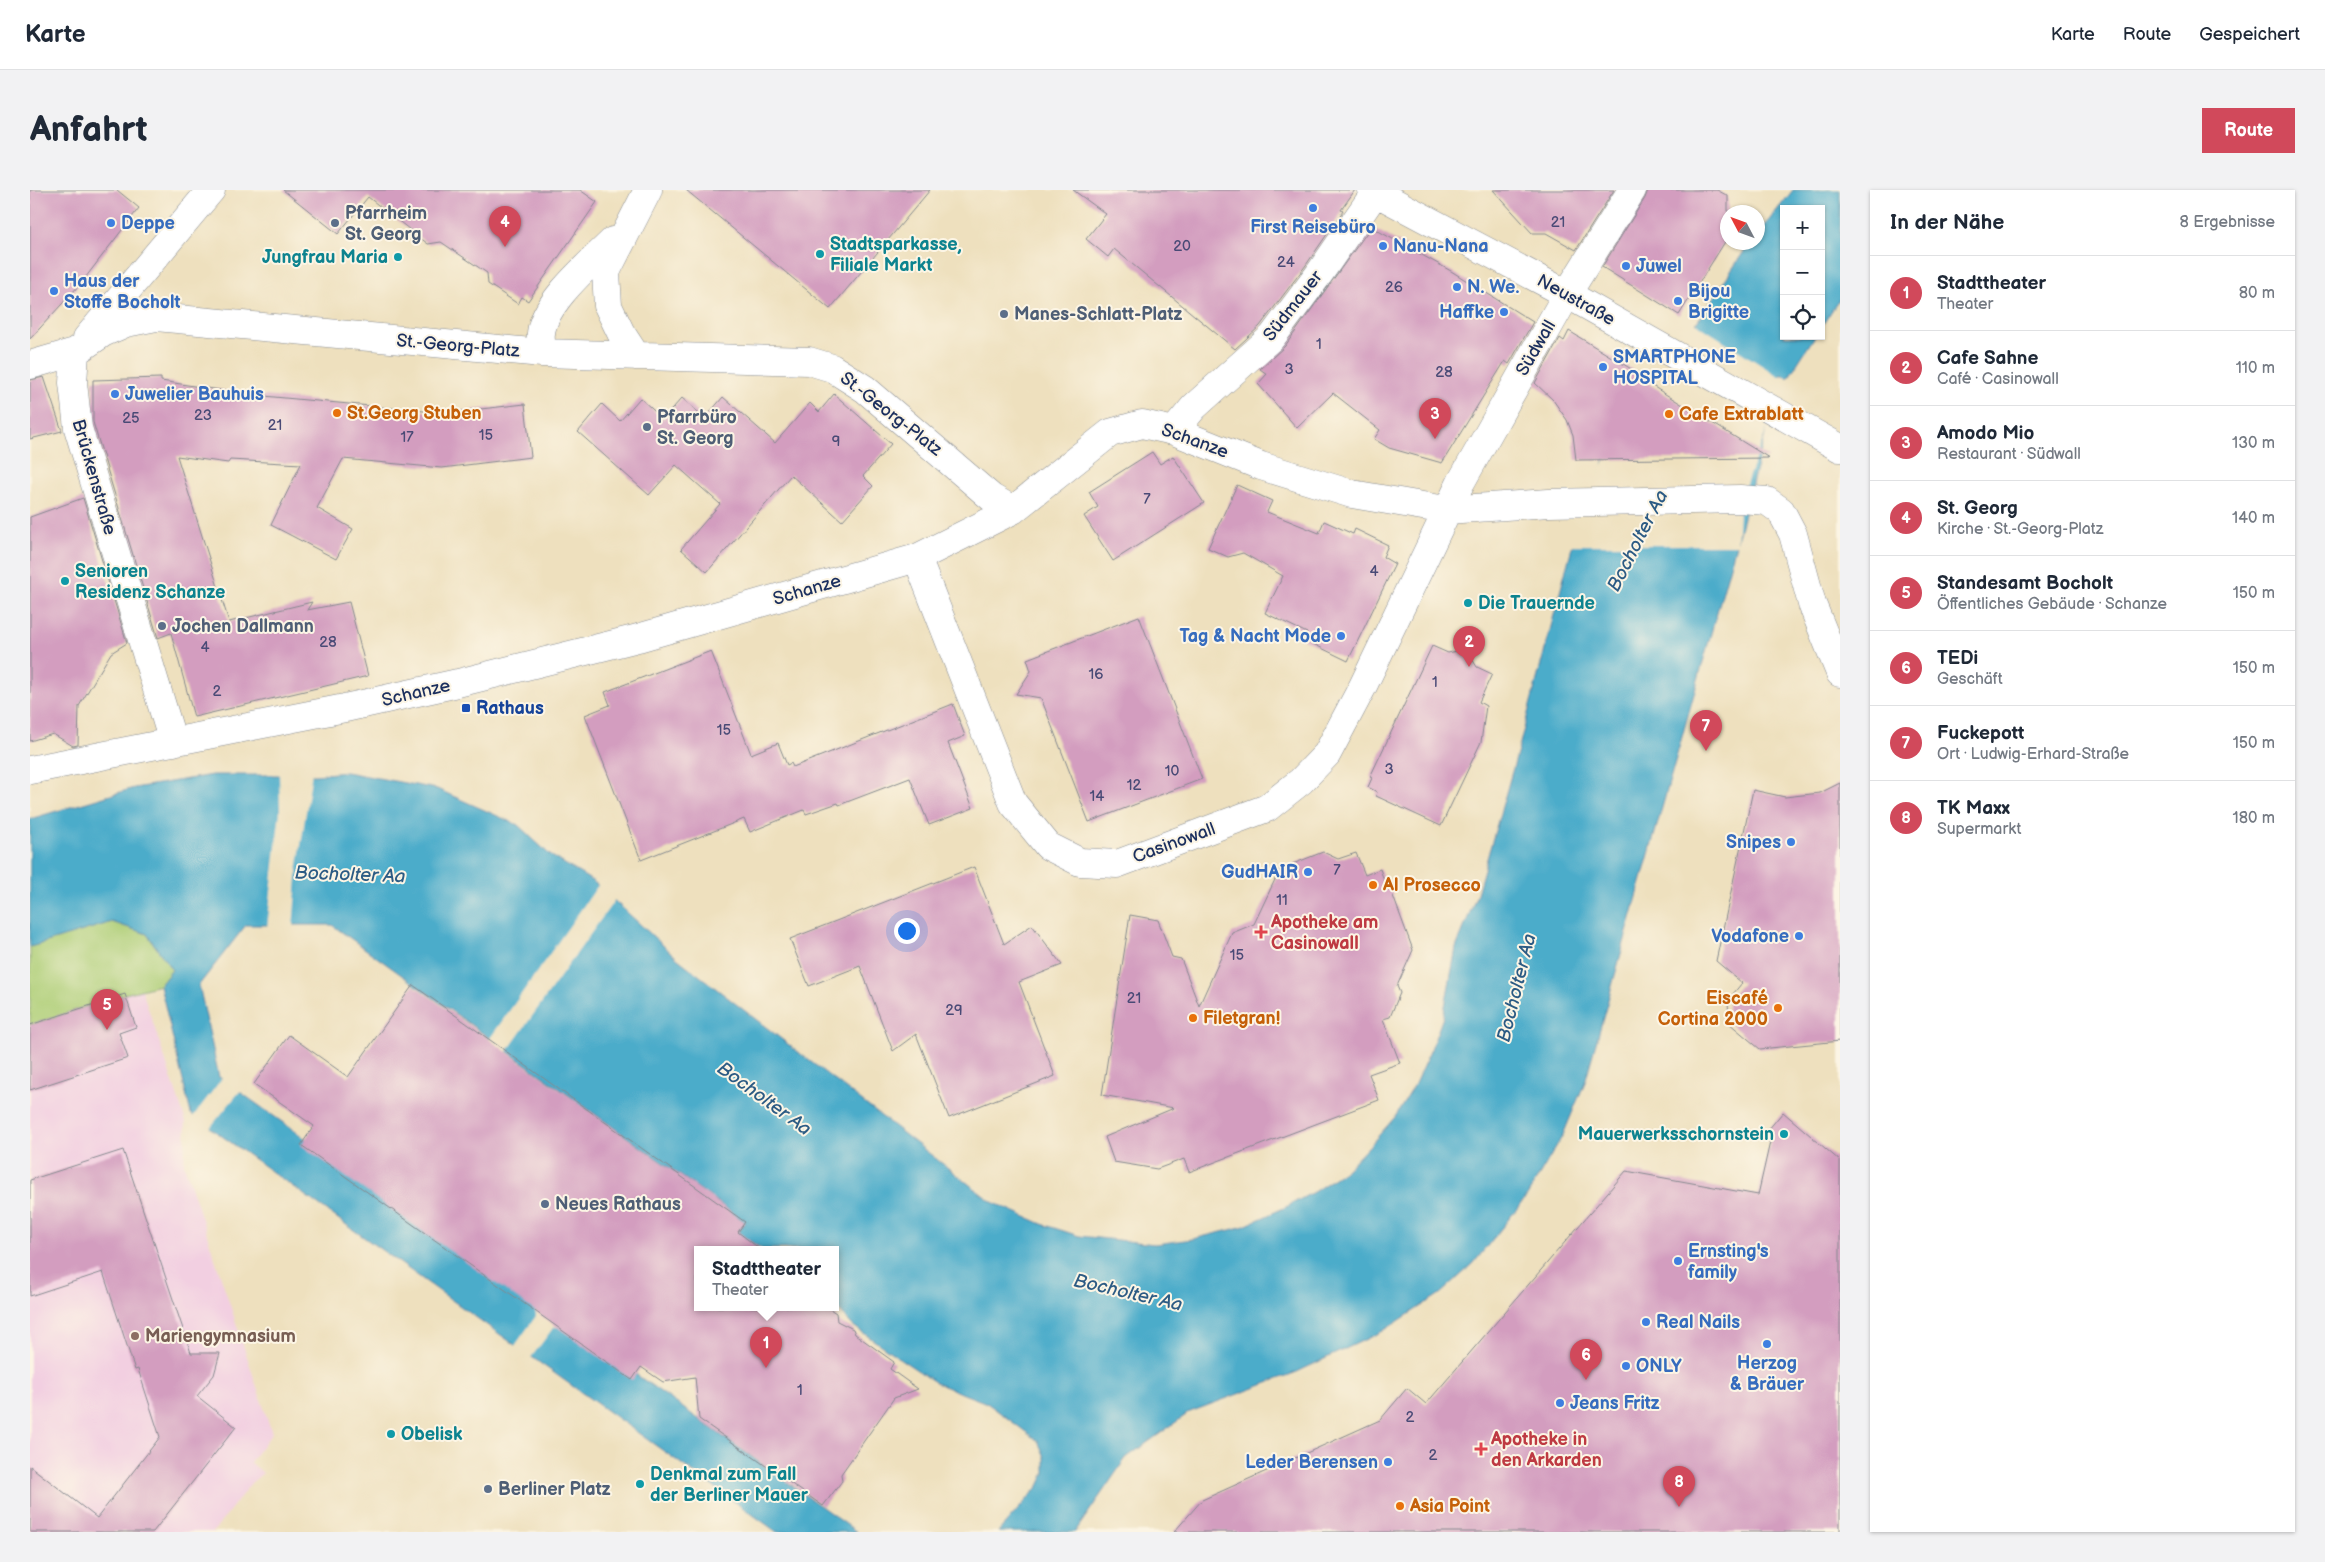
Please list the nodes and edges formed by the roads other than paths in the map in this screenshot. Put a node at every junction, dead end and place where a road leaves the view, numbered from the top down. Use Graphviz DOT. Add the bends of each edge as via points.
graph roads {
  1 [pos="212,190"];
  2 [pos="648,190"];
  3 [pos="1632,190"];
  4 [pos="1374,191"];
  5 [pos="631,222"];
  6 [pos="1567,294"];
  7 [pos="75,352"];
  8 [pos="542,353"];
  9 [pos="636,356"];
  10 [pos="30,365"];
  11 [pos="1174,430"];
  12 [pos="1840,448"];
  13 [pos="1013,510"];
  14 [pos="1446,510"];
  15 [pos="917,558"];
  16 [pos="1840,673"];
  17 [pos="173,742"];
  18 [pos="30,770"];
  1 -- 7 [label="street"];
  2 -- 5 [label="street"];
  3 -- 6 [label="street, Südwall"];
  4 -- 6 [label="street, Neustraße"];
  4 -- 11 [label="street, Südmauer" via="1272,338 1194,407"];
  5 -- 8 [label="street" via="548,313 541,333"];
  5 -- 9 [label="street" via="606,272 608,306"];
  6 -- 12 [label="street, Neustraße"];
  6 -- 14 [label="street, Südwall"];
  7 -- 8 [label="street, St.-Georg-Platz" via="126,323 156,317"];
  7 -- 10 [label="street, St.-Georg-Platz"];
  7 -- 17 [label="street, Brückenstraße" via="73,382 78,428"];
  8 -- 9 [label="street, St.-Georg-Platz"];
  9 -- 13 [label="street, St.-Georg-Platz" via="810,361 832,368 866,389 992,498"];
  11 -- 13 [label="street, Schanze" via="1142,424 1110,433"];
  11 -- 14 [label="street, Schanze" via="1261,466 1352,494"];
  13 -- 15 [label="street, Schanze"];
  14 -- 15 [label="street, Casinowall" via="1363,686 1327,754 1301,781 1267,808 1117,864 1080,862 1048,846 1013,802"];
  14 -- 16 [label="street, Schanze" via="1549,503 1767,501 1781,512 1793,534 1812,604"];
  15 -- 17 [label="street, Schanze" via="638,638 458,683"];
  17 -- 18 [label="street, Schanze"];
}
